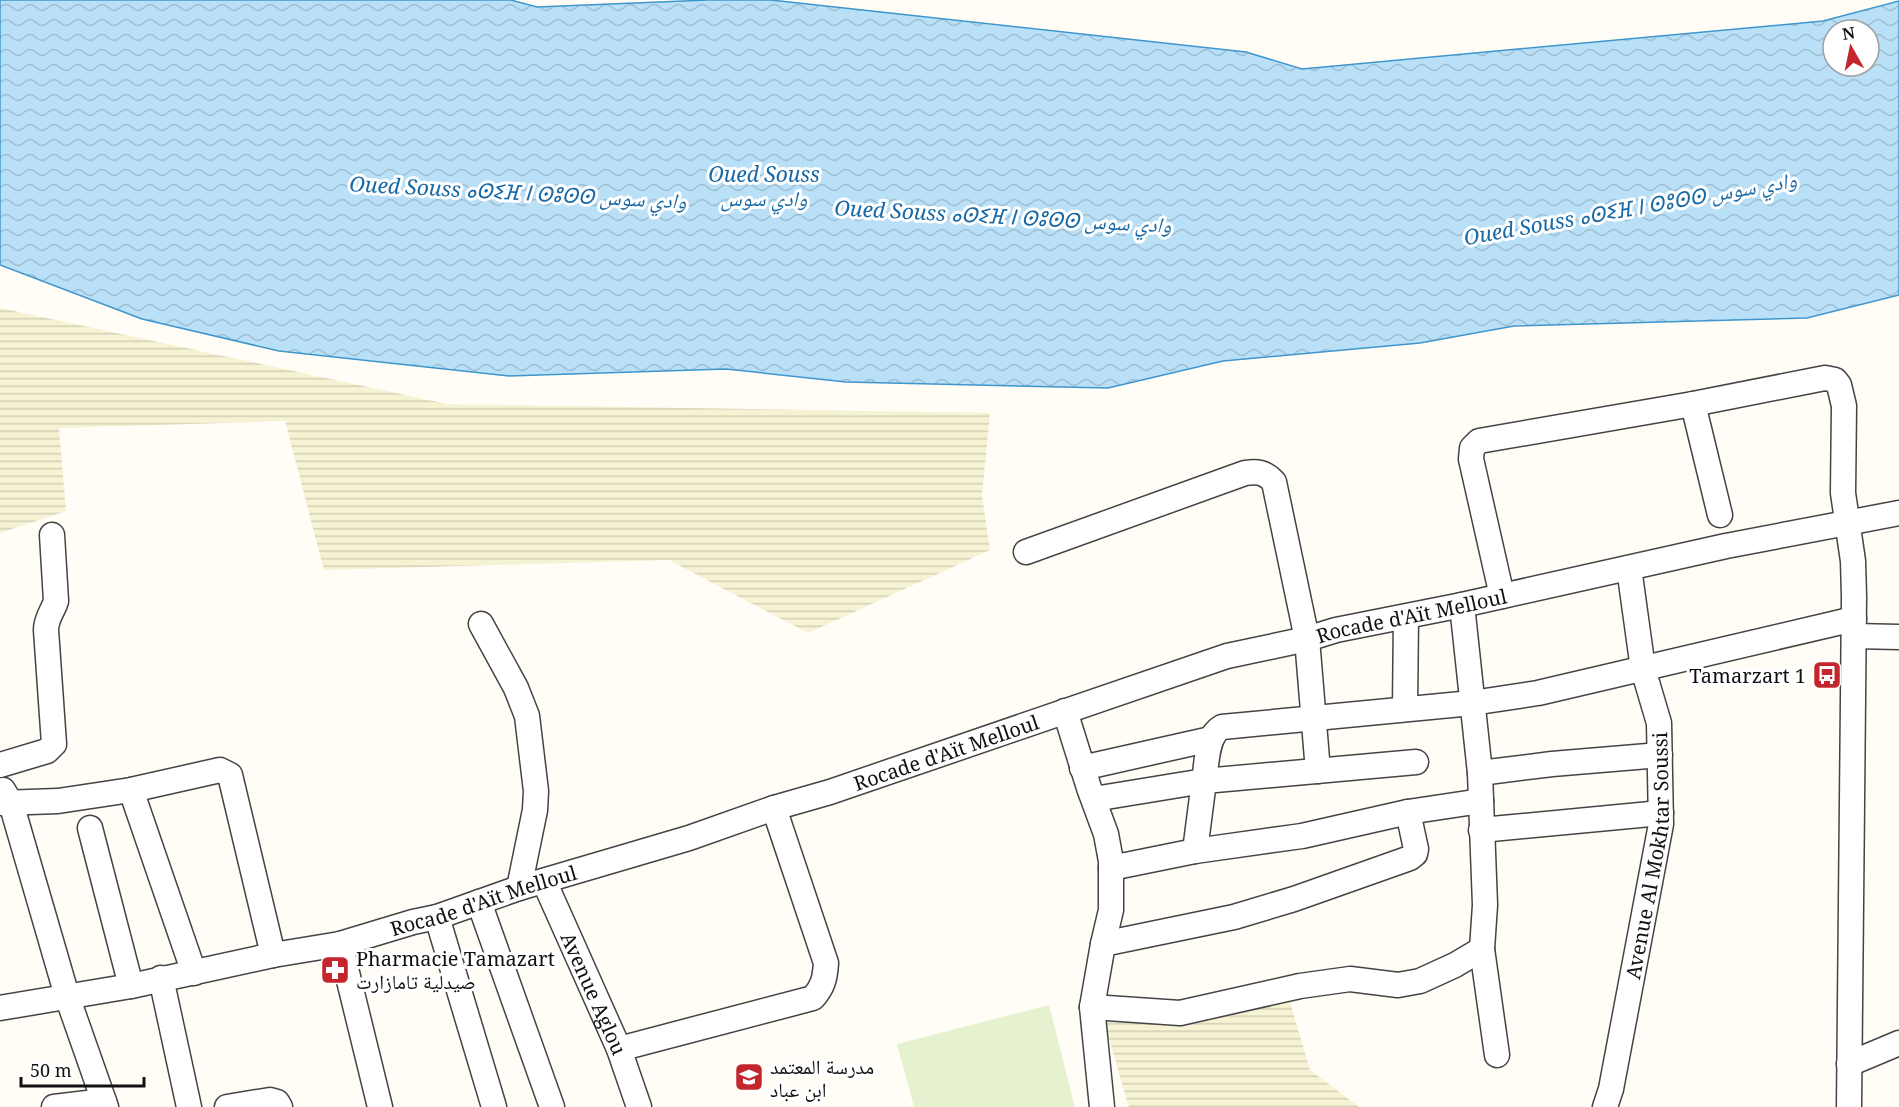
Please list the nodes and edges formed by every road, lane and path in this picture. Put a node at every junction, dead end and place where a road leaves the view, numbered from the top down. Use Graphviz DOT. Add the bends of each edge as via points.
graph roads {
  1 [pos="1693,404"];
  2 [pos="1899,513"];
  3 [pos="1720,514"];
  4 [pos="1847,524"];
  5 [pos="52,535"];
  6 [pos="1026,552"];
  7 [pos="1629,568"];
  8 [pos="1502,596"];
  9 [pos="1462,605"];
  10 [pos="1406,617"];
  11 [pos="481,624"];
  12 [pos="1854,627"];
  13 [pos="1899,637"];
  14 [pos="1307,639"];
  15 [pos="1643,669"];
  16 [pos="1472,703"];
  17 [pos="1405,708"];
  18 [pos="1065,711"];
  19 [pos="1312,718"];
  20 [pos="1212,739"];
  21 [pos="1660,755"];
  22 [pos="1416,762"];
  23 [pos="0,765"];
  24 [pos="1082,768"];
  25 [pos="1318,771"];
  26 [pos="1480,773"];
  27 [pos="1204,781"];
  28 [pos="131,790"];
  29 [pos="4,798"];
  30 [pos="1094,799"];
  31 [pos="1481,801"];
  32 [pos="774,807"];
  33 [pos="1408,812"];
  34 [pos="1661,813"];
  35 [pos="90,828"];
  36 [pos="1481,830"];
  37 [pos="1195,851"];
  38 [pos="1111,868"];
  39 [pos="544,881"];
  40 [pos="519,888"];
  41 [pos="479,902"];
  42 [pos="437,917"];
  43 [pos="340,944"];
  44 [pos="1102,944"];
  45 [pos="1482,949"];
  46 [pos="273,955"];
  47 [pos="194,973"];
  48 [pos="161,978"];
  49 [pos="131,986"];
  50 [pos="67,996"];
  51 [pos="1092,1007"];
  52 [pos="0,1008"];
  53 [pos="1899,1043"];
  54 [pos="619,1049"];
  55 [pos="1497,1055"];
  56 [pos="1849,1064"];
  57 [pos="105,1104"];
  58 [pos="54,1107"];
  59 [pos="189,1107"];
  60 [pos="227,1107"];
  61 [pos="280,1107"];
  62 [pos="380,1107"];
  63 [pos="494,1107"];
  64 [pos="552,1107"];
  65 [pos="639,1107"];
  66 [pos="1102,1107"];
  67 [pos="1605,1107"];
  68 [pos="1849,1107"];
  1 -- 3 [label="street"];
  1 -- 4 [label="street" via="1825,378 1835,380 1844,406 1843,493"];
  1 -- 8 [label="street" via="1479,441 1472,448 1471,459"];
  2 -- 4 [label="street, Rocade d'Aït Melloul"];
  4 -- 7 [label="street, Rocade d'Aït Melloul"];
  4 -- 12 [label="street" via="1853,561"];
  5 -- 23 [label="street" via="56,601 46,620 46,630 54,744 47,751"];
  6 -- 14 [label="street" via="1256,471 1274,482"];
  7 -- 8 [label="street, Rocade d'Aït Melloul"];
  7 -- 15 [label="street, Avenue Al Mokhtar Soussi"];
  8 -- 9 [label="street, Rocade d'Aït Melloul"];
  9 -- 10 [label="street, Rocade d'Aït Melloul"];
  9 -- 16 [label="street"];
  10 -- 14 [label="street, Rocade d'Aït Melloul"];
  10 -- 17 [label="street"];
  11 -- 40 [label="street" via="527,716 536,791 533,829"];
  12 -- 13 [label="street"];
  12 -- 15 [label="street"];
  12 -- 56 [label="street"];
  14 -- 18 [label="street, Rocade d'Aït Melloul" via="1227,656"];
  14 -- 19 [label="street"];
  15 -- 16 [label="street" via="1538,693"];
  15 -- 21 [label="street, Avenue Al Mokhtar Soussi" via="1659,723"];
  16 -- 17 [label="street"];
  16 -- 26 [label="street"];
  17 -- 19 [label="street"];
  18 -- 24 [label="street"];
  18 -- 32 [label="street, Rocade d'Aït Melloul" via="830,792"];
  19 -- 20 [label="street" via="1222,727"];
  19 -- 25 [label="street"];
  20 -- 24 [label="street"];
  20 -- 27 [label="street"];
  21 -- 26 [label="street"];
  21 -- 34 [label="street, Avenue Al Mokhtar Soussi"];
  22 -- 25 [label="street"];
  24 -- 30 [label="street"];
  25 -- 27 [label="street"];
  26 -- 31 [label="street"];
  27 -- 30 [label="street"];
  27 -- 37 [label="street"];
  28 -- 29 [label="street" via="58,801"];
  28 -- 46 [label="street" via="220,770 230,775"];
  28 -- 47 [label="street"];
  29 -- 50 [label="street"];
  30 -- 38 [label="street" via="1106,834"];
  31 -- 33 [label="street"];
  31 -- 36 [label="street"];
  32 -- 39 [label="street, Rocade d'Aït Melloul" via="689,838"];
  32 -- 54 [label="street" via="826,963 821,990 813,998"];
  33 -- 37 [label="street" via="1302,836"];
  33 -- 44 [label="street" via="1416,849 1410,858 1234,917"];
  34 -- 36 [label="street"];
  34 -- 67 [label="street, Avenue Al Mokhtar Soussi"];
  35 -- 49 [label="street"];
  36 -- 45 [label="street" via="1485,904"];
  37 -- 38 [label="street"];
  38 -- 44 [label="street" via="1111,910"];
  39 -- 40 [label="street, Rocade d'Aït Melloul"];
  39 -- 54 [label="street, Avenue Aglou"];
  40 -- 41 [label="street, Rocade d'Aït Melloul"];
  41 -- 42 [label="street, Rocade d'Aït Melloul"];
  41 -- 64 [label="street"];
  42 -- 43 [label="street, Rocade d'Aït Melloul"];
  42 -- 63 [label="street"];
  43 -- 46 [label="street, Rocade d'Aït Melloul"];
  43 -- 62 [label="street"];
  44 -- 51 [label="street"];
  45 -- 51 [label="street" via="1420,981 1398,985 1350,979 1180,1012"];
  45 -- 55 [label="street"];
  46 -- 47 [label="street, Rocade d'Aït Melloul"];
  47 -- 48 [label="street, Rocade d'Aït Melloul"];
  48 -- 49 [label="street, Rocade d'Aït Melloul"];
  48 -- 59 [label="street"];
  49 -- 50 [label="street, Rocade d'Aït Melloul"];
  50 -- 52 [label="street, Rocade d'Aït Melloul"];
  50 -- 57 [label="street"];
  51 -- 66 [label="street"];
  53 -- 56 [label="street"];
  54 -- 65 [label="street, Avenue Aglou"];
  56 -- 68 [label="street"];
  57 -- 58 [label="street"];
  60 -- 61 [label="street" via="270,1100"];
}
